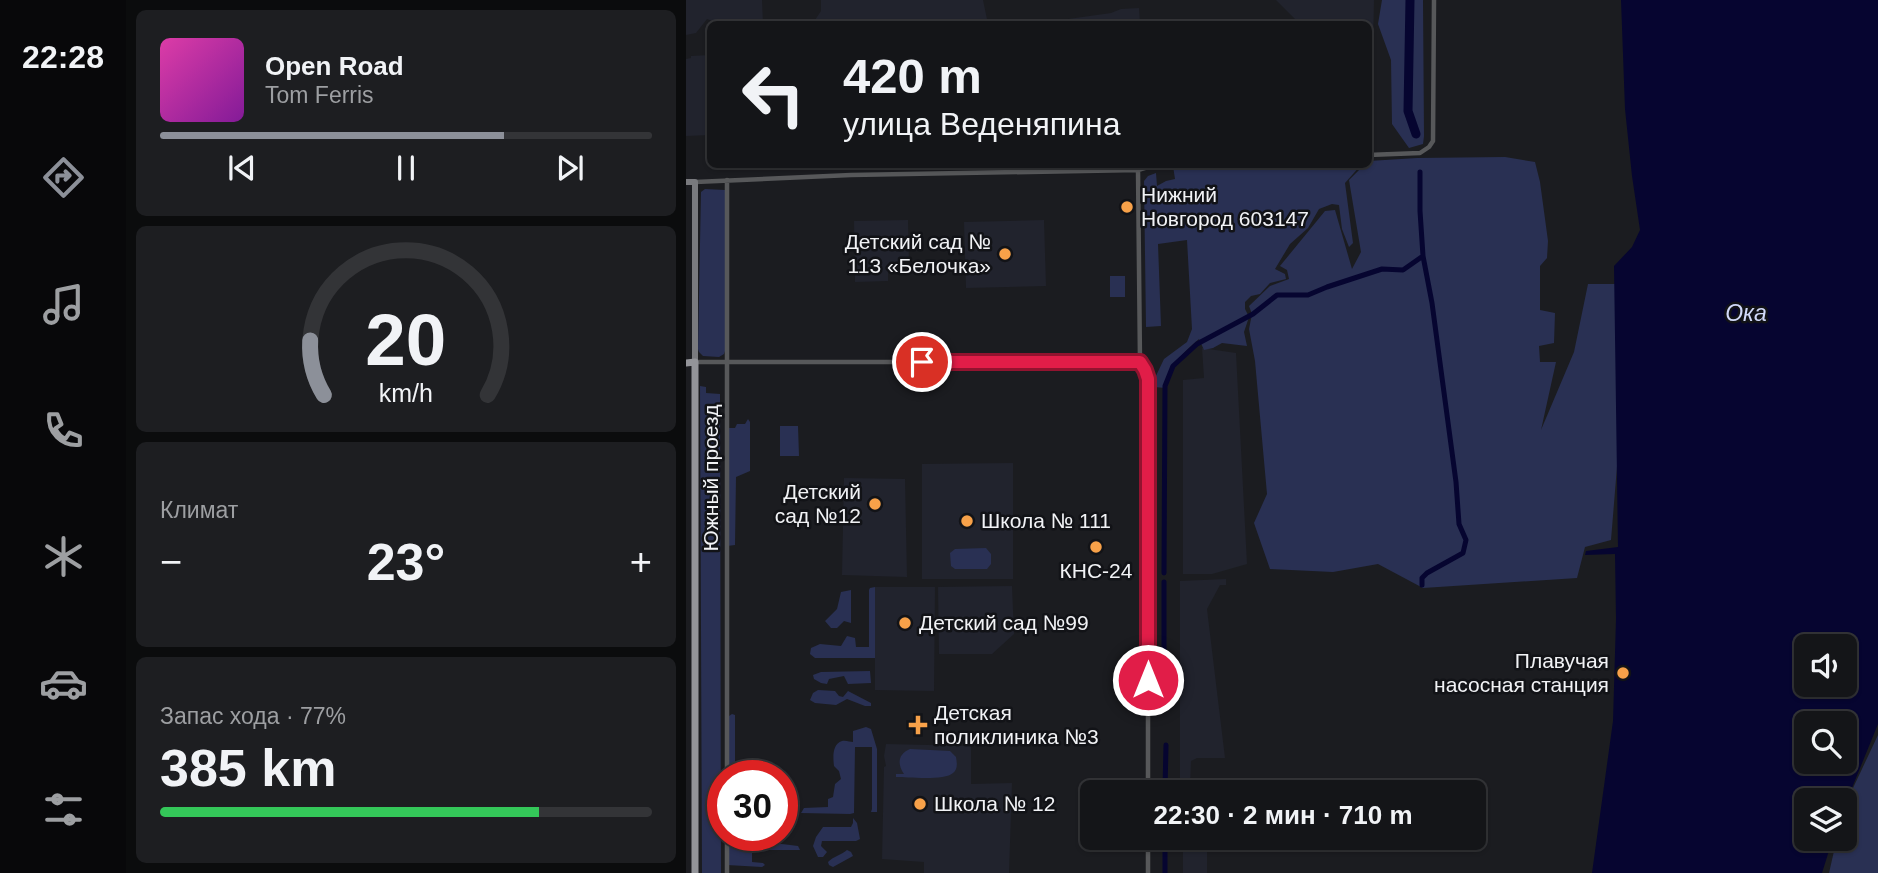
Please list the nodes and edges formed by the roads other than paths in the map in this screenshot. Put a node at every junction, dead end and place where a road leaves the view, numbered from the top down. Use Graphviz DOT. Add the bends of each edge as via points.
graph roads {
  1 [pos="1434,0"];
  2 [pos="1372,155"];
  3 [pos="1145,168"];
  4 [pos="1138,170"];
  5 [pos="727,180"];
  6 [pos="686,182"];
  7 [pos="695,182"];
  8 [pos="695,362"];
  9 [pos="728,362"];
  10 [pos="1140,362"];
  11 [pos="686,363"];
  12 [pos="727,760"];
  13 [pos="1148,780"];
  14 [pos="1148,850"];
  15 [pos="727,851"];
  16 [pos="686,868"];
  17 [pos="695,871"];
  18 [pos="727,873"];
  19 [pos="1148,873"];
  1 -- 2 [label="street" via="1433,142 1420,153"];
  3 -- 4 [label="street"];
  4 -- 5 [label="street"];
  4 -- 10 [label="street"];
  5 -- 7 [label="street"];
  5 -- 9 [label="street, Южный проезд"];
  6 -- 7 [label="street"];
  7 -- 8 [label="street"];
  8 -- 9 [label="street"];
  8 -- 11 [label="main road"];
  8 -- 17 [label="main road"];
  9 -- 10 [label="street"];
  9 -- 12 [label="street, Южный проезд"];
  10 -- 13 [label="street" via="1148,379"];
  14 -- 19 [label="street"];
  15 -- 18 [label="street"];
  16 -- 17 [label="street"];
}
